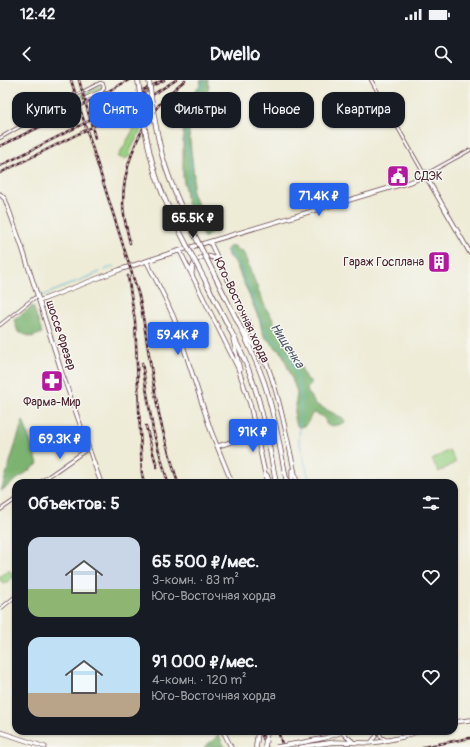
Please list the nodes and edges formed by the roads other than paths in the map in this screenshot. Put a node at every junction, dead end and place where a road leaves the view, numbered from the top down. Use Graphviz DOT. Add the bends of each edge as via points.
graph roads {
  1 [pos="138,80"];
  2 [pos="149,80"];
  3 [pos="371,80"];
  4 [pos="81,93"];
  5 [pos="86,98"];
  6 [pos="19,128"];
  7 [pos="0,138"];
  8 [pos="470,150"];
  9 [pos="423,172"];
  10 [pos="428,173"];
  11 [pos="422,177"];
  12 [pos="427,178"];
  13 [pos="0,194"];
  14 [pos="210,242"];
  15 [pos="180,251"];
  16 [pos="470,253"];
  17 [pos="147,262"];
  18 [pos="221,265"];
  19 [pos="194,278"];
  20 [pos="39,299"];
  21 [pos="236,318"];
  22 [pos="0,325"];
  23 [pos="233,336"];
  24 [pos="270,371"];
  25 [pos="243,382"];
  26 [pos="257,434"];
  27 [pos="218,446"];
  28 [pos="89,448"];
  29 [pos="292,461"];
  30 [pos="264,468"];
  31 [pos="45,479"];
  32 [pos="100,479"];
  33 [pos="230,479"];
  34 [pos="266,479"];
  35 [pos="268,479"];
  36 [pos="275,479"];
  37 [pos="286,479"];
  38 [pos="292,479"];
  39 [pos="296,479"];
  40 [pos="12,502"];
  41 [pos="0,510"];
  42 [pos="12,599"];
  43 [pos="0,609"];
  44 [pos="470,720"];
  45 [pos="458,722"];
  46 [pos="0,732"];
  47 [pos="225,735"];
  48 [pos="258,735"];
  49 [pos="266,735"];
  50 [pos="333,735"];
  51 [pos="347,735"];
  52 [pos="376,735"];
  53 [pos="380,735"];
  54 [pos="408,735"];
  55 [pos="389,741"];
  56 [pos="354,742"];
  57 [pos="369,743"];
  58 [pos="305,744"];
  59 [pos="45,747"];
  60 [pos="231,747"];
  61 [pos="256,747"];
  62 [pos="265,747"];
  63 [pos="276,747"];
  64 [pos="300,747"];
  1 -- 23 [label="main road, Юго-Восточная хорда, bridge" via="147,141 160,186"];
  2 -- 21 [label="main road, Юго-Восточная хорда, bridge" via="154,118 170,180"];
  3 -- 9 [label="street"];
  4 -- 5 [label="street" via="100,83 103,84 102,90"];
  6 -- 7 [label="street"];
  8 -- 10 [label="street"];
  9 -- 10 [label="street"];
  9 -- 11 [label="street"];
  10 -- 12 [label="street"];
  11 -- 12 [label="street"];
  11 -- 14 [label="street"];
  12 -- 16 [label="street"];
  13 -- 20 [label="street, шоссе Фрезер" via="5,201"];
  14 -- 15 [label="street"];
  14 -- 18 [label="street"];
  15 -- 17 [label="street"];
  15 -- 19 [label="street"];
  17 -- 20 [label="street"];
  17 -- 27 [label="street" via="174,318"];
  18 -- 19 [label="street" via="218,260 211,257 201,258 192,268"];
  18 -- 24 [label="street"];
  19 -- 25 [label="street"];
  20 -- 22 [label="street" via="34,298"];
  20 -- 28 [label="street, шоссе Фрезер"];
  21 -- 24 [label="street"];
  21 -- 37 [label="main road, Юго-Восточная хорда" via="264,383"];
  23 -- 25 [label="street"];
  23 -- 36 [label="main road, Юго-Восточная хорда" via="255,387"];
  24 -- 29 [label="street"];
  25 -- 26 [label="street"];
  26 -- 27 [label="street"];
  26 -- 30 [label="street"];
  27 -- 33 [label="street"];
  28 -- 31 [label="street"];
  28 -- 32 [label="street, шоссе Фрезер"];
  29 -- 38 [label="street"];
  29 -- 39 [label="street"];
  30 -- 34 [label="street"];
  30 -- 35 [label="street"];
  40 -- 41 [label="street"];
  42 -- 43 [label="street"];
  44 -- 45 [label="street"];
  46 -- 59 [label="street"];
  47 -- 60 [label="street"];
  48 -- 61 [label="main road"];
  49 -- 62 [label="main road, bridge"];
  50 -- 58 [label="street"];
  51 -- 56 [label="street"];
  52 -- 57 [label="street"];
  53 -- 55 [label="street"];
  54 -- 55 [label="street"];
  55 -- 57 [label="street"];
  56 -- 57 [label="street"];
  56 -- 58 [label="street"];
  58 -- 63 [label="street, bridge"];
  58 -- 64 [label="street"];
}
